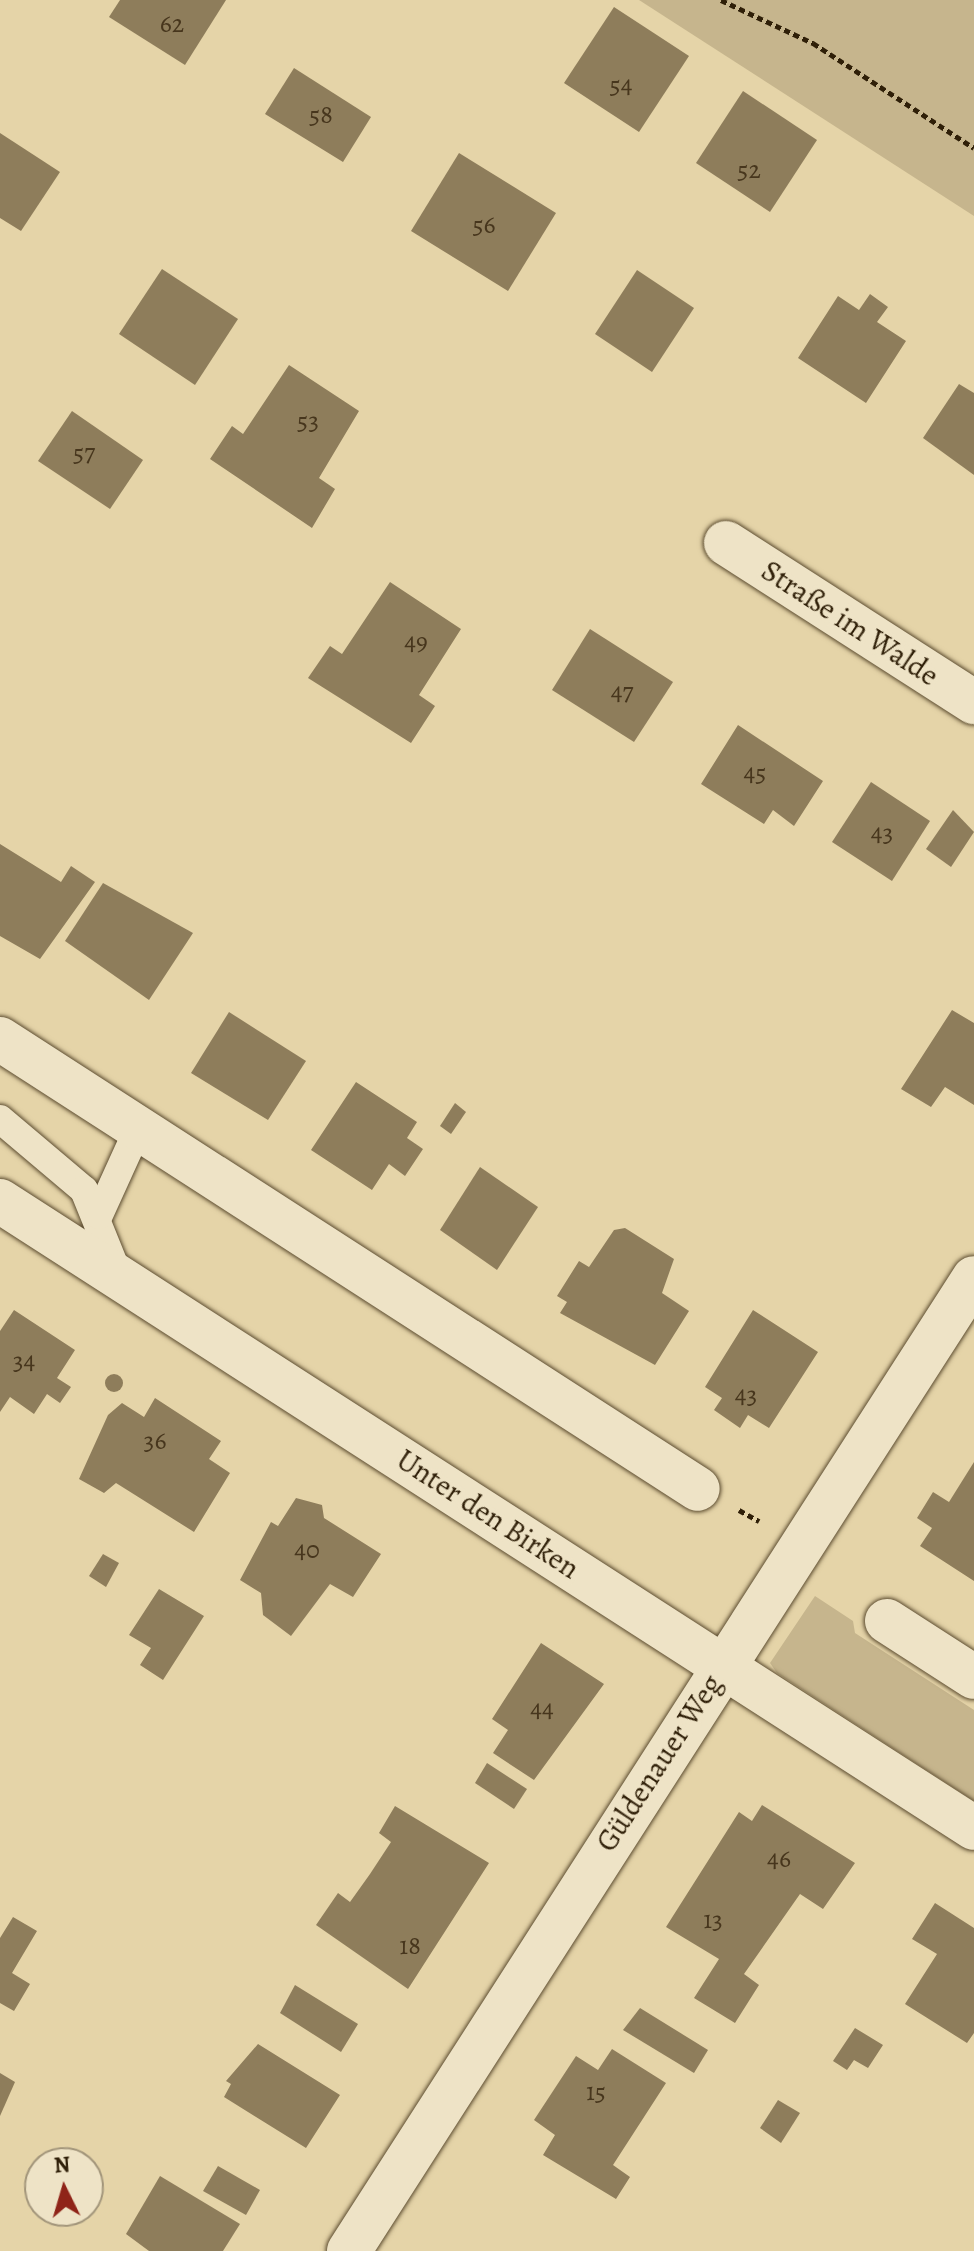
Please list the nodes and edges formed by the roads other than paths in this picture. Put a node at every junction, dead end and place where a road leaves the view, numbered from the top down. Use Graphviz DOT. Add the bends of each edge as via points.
graph roads {
  1 [pos="726,543"];
  2 [pos="974,702"];
  3 [pos="0,1039"];
  4 [pos="0,1119"];
  5 [pos="139,1127"];
  6 [pos="0,1201"];
  7 [pos="99,1215"];
  8 [pos="118,1274"];
  9 [pos="974,1278"];
  10 [pos="698,1489"];
  11 [pos="887,1621"];
  12 [pos="723,1665"];
  13 [pos="974,1677"];
  14 [pos="974,1828"];
  15 [pos="349,2251"];
  1 -- 2 [label="street, Straße im Walde"];
  3 -- 5 [label="street"];
  4 -- 7 [label="lane" via="84,1190"];
  5 -- 7 [label="lane"];
  5 -- 10 [label="street"];
  6 -- 8 [label="street, Unter den Birken"];
  7 -- 8 [label="lane"];
  8 -- 12 [label="street, Unter den Birken"];
  9 -- 12 [label="street, Güldenauer Weg"];
  11 -- 13 [label="street"];
  12 -- 14 [label="street, Unter den Birken"];
  12 -- 15 [label="street, Güldenauer Weg"];
}
